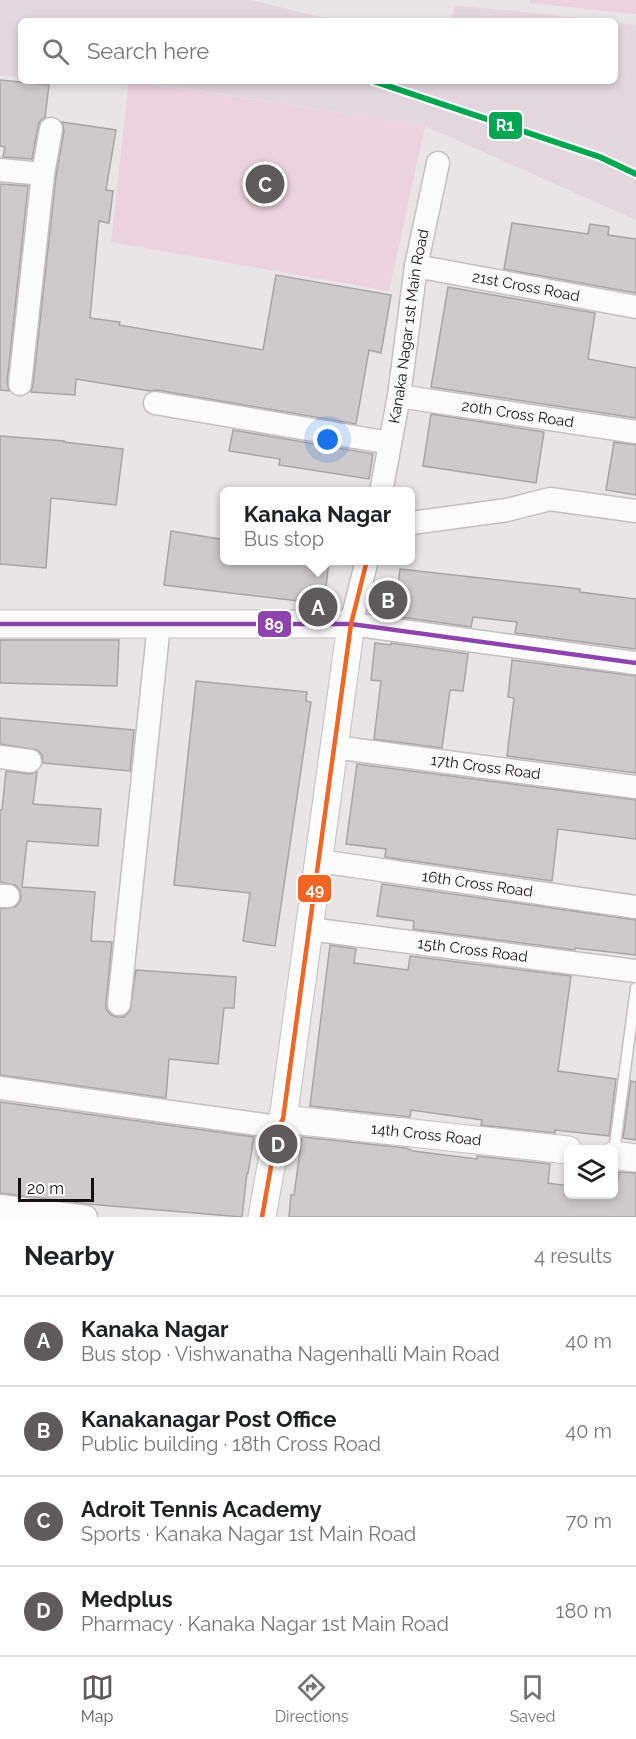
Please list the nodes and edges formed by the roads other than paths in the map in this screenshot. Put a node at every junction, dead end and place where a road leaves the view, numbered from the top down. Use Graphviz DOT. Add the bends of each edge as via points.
graph roads {
  1 [pos="51,129"];
  2 [pos="438,163"];
  3 [pos="0,170"];
  4 [pos="43,174"];
  5 [pos="416,266"];
  6 [pos="636,307"];
  7 [pos="20,384"];
  8 [pos="399,396"];
  9 [pos="155,403"];
  10 [pos="636,432"];
  11 [pos="390,443"];
  12 [pos="382,487"];
  13 [pos="636,511"];
  14 [pos="415,522"];
  15 [pos="366,565"];
  16 [pos="0,624"];
  17 [pos="159,624"];
  18 [pos="351,624"];
  19 [pos="636,663"];
  20 [pos="334,747"];
  21 [pos="0,757"];
  22 [pos="30,761"];
  23 [pos="636,787"];
  24 [pos="319,861"];
  25 [pos="636,907"];
  26 [pos="309,929"];
  27 [pos="636,972"];
  28 [pos="636,988"];
  29 [pos="119,1004"];
  30 [pos="0,1088"];
  31 [pos="281,1123"];
  32 [pos="615,1145"];
  33 [pos="564,1150"];
  34 [pos="618,1154"];
  35 [pos="636,1158"];
  36 [pos="0,1206"];
  37 [pos="86,1217"];
  38 [pos="262,1217"];
  1 -- 4 [label="street"];
  2 -- 5 [label="street, Kanaka Nagar 1st Main Road"];
  3 -- 4 [label="street"];
  4 -- 7 [label="street"];
  5 -- 6 [label="street, 21st Cross Road"];
  5 -- 8 [label="street, Kanaka Nagar 1st Main Road"];
  8 -- 10 [label="street, 20th Cross Road"];
  8 -- 11 [label="street, Kanaka Nagar 1st Main Road"];
  9 -- 11 [label="street"];
  11 -- 12 [label="street, Kanaka Nagar 1st Main Road"];
  13 -- 14 [label="street" via="550,499 507,510"];
  15 -- 18 [label="street"];
  16 -- 17 [label="street"];
  17 -- 18 [label="street"];
  17 -- 29 [label="street"];
  18 -- 19 [label="street"];
  18 -- 20 [label="street"];
  20 -- 23 [label="street, 17th Cross Road"];
  20 -- 24 [label="street"];
  21 -- 22 [label="street"];
  24 -- 25 [label="street, 16th Cross Road"];
  24 -- 26 [label="street"];
  26 -- 27 [label="street, 15th Cross Road"];
  26 -- 31 [label="street"];
  28 -- 32 [label="lane"];
  30 -- 31 [label="street"];
  31 -- 33 [label="street, 14th Cross Road"];
  31 -- 38 [label="street"];
  34 -- 35 [label="street"];
  36 -- 37 [label="street"];
}
